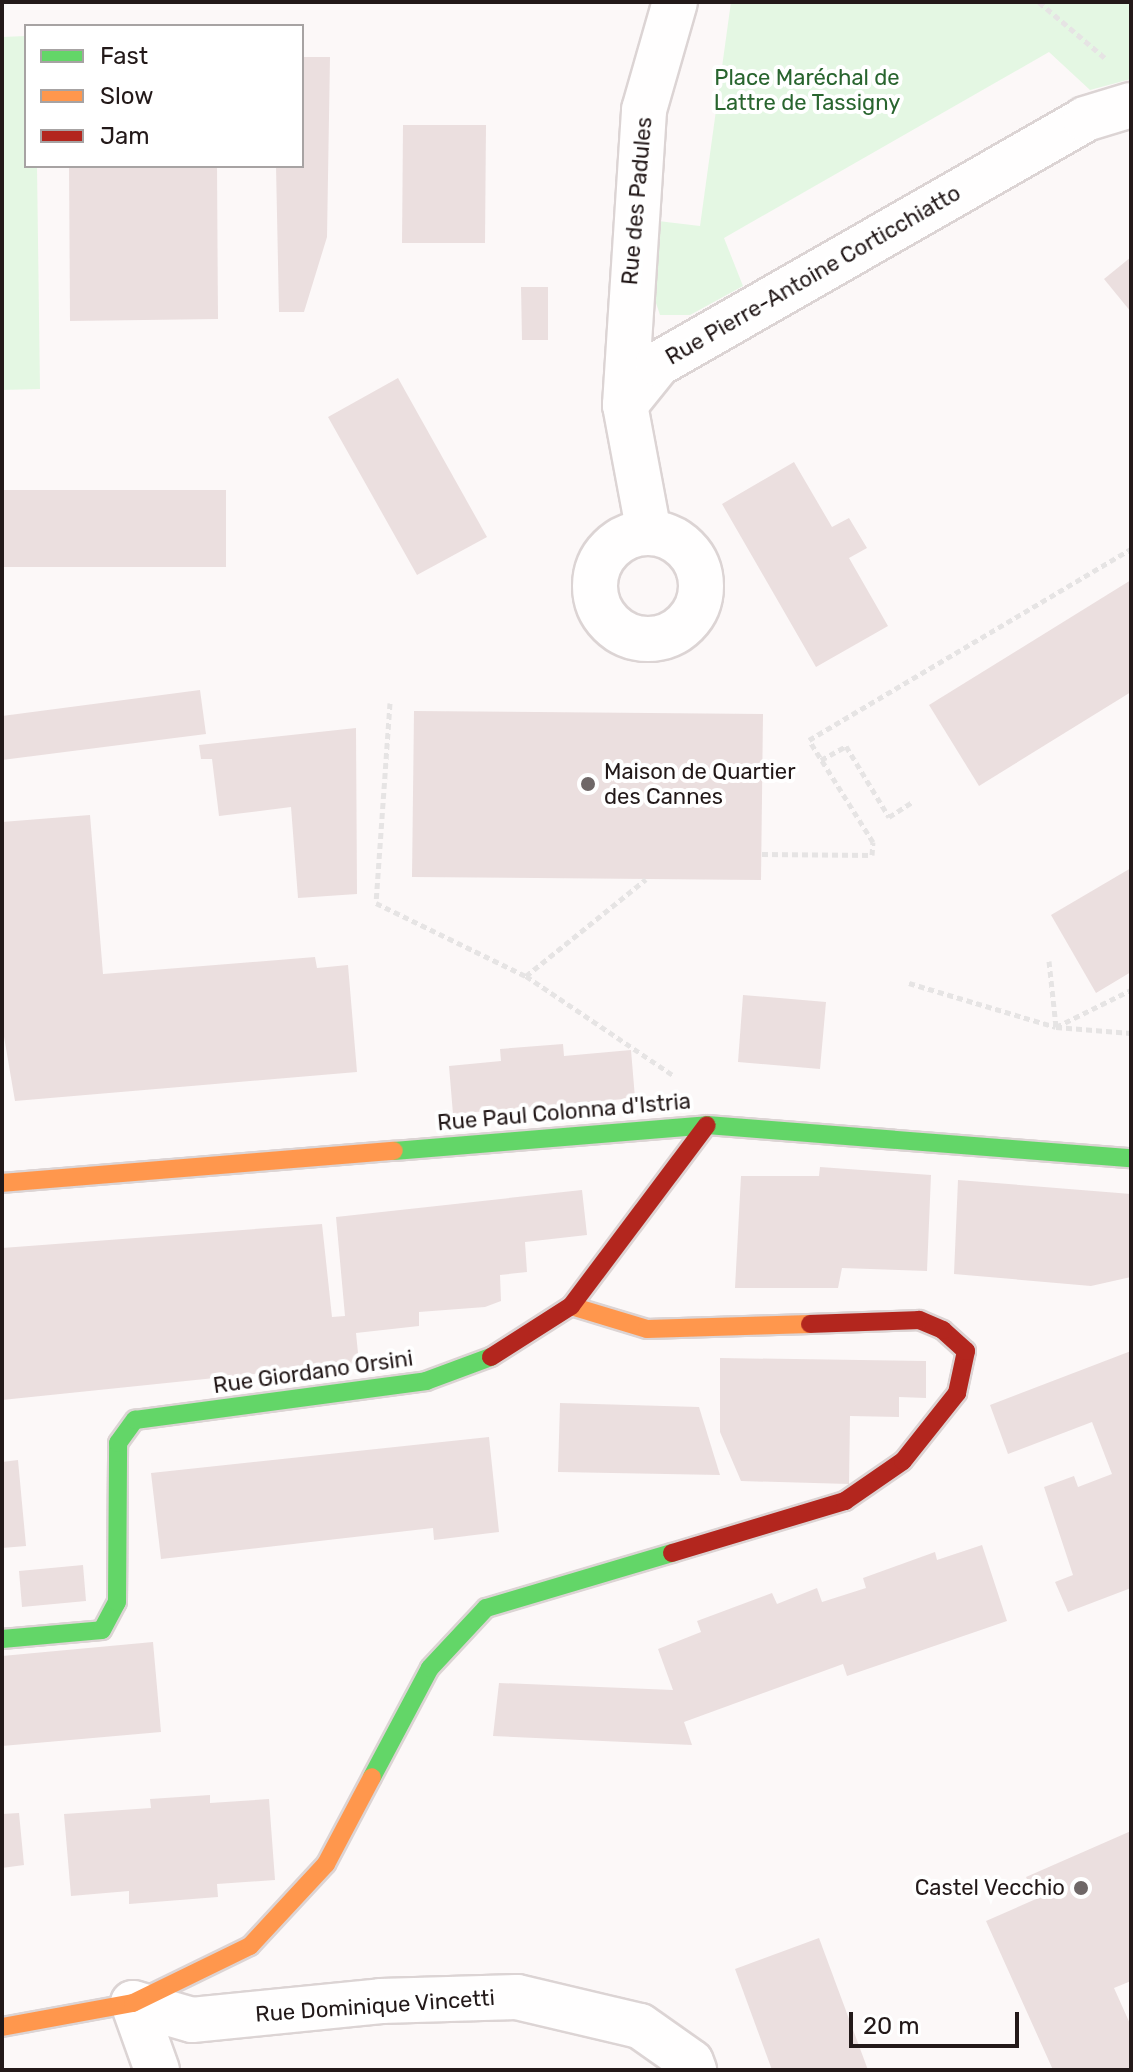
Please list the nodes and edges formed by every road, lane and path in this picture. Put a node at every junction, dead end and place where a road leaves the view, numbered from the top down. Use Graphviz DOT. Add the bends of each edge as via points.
graph roads {
  1 [pos="675,2"];
  2 [pos="1039,2"];
  3 [pos="1112,65"];
  4 [pos="1131,105"];
  5 [pos="625,405"];
  6 [pos="649,533"];
  7 [pos="1131,549"];
  8 [pos="390,703"];
  9 [pos="821,760"];
  10 [pos="912,802"];
  11 [pos="762,854"];
  12 [pos="646,879"];
  13 [pos="1049,961"];
  14 [pos="526,976"];
  15 [pos="909,983"];
  16 [pos="1131,990"];
  17 [pos="1056,1027"];
  18 [pos="1131,1033"];
  19 [pos="707,1125"];
  20 [pos="1131,1158"];
  21 [pos="2,1183"];
  22 [pos="571,1306"];
  23 [pos="2,1639"];
  24 [pos="133,2003"];
  25 [pos="2,2027"];
  26 [pos="157,2070"];
  27 [pos="694,2070"];
  1 -- 5 [label="street, Rue des Padules" via="644,110"];
  2 -- 3 [label="path"];
  4 -- 5 [label="street, Rue Pierre-Antoine Corticchiatto" via="1085,119 658,364"];
  5 -- 6 [label="street"];
  7 -- 9 [label="path" via="809,740"];
  8 -- 14 [label="path" via="376,903"];
  9 -- 10 [label="path" via="846,746 889,817"];
  9 -- 11 [label="path" via="873,842 872,855"];
  12 -- 14 [label="path"];
  13 -- 17 [label="path"];
  14 -- 19 [label="path" via="659,1063 680,1082"];
  15 -- 17 [label="path"];
  16 -- 17 [label="path"];
  17 -- 18 [label="path"];
  19 -- 20 [label="street, Rue Paul Colonna d'Istria"];
  19 -- 21 [label="street, Rue Paul Colonna d'Istria"];
  19 -- 22 [label="street, Rue Giordano Orsini"];
  22 -- 23 [label="street, Rue Giordano Orsini" via="507,1351 426,1381 135,1420 118,1443 117,1602 102,1630"];
  22 -- 24 [label="street" via="647,1329 919,1320 943,1330 966,1351 957,1393 903,1461 845,1501 486,1608 430,1668 326,1864 250,1946"];
  24 -- 25 [label="street"];
  24 -- 26 [label="street"];
  24 -- 27 [label="street, Rue Dominique Vincetti" via="192,2020 381,2001 517,1997 640,2026 691,2062"];
}
